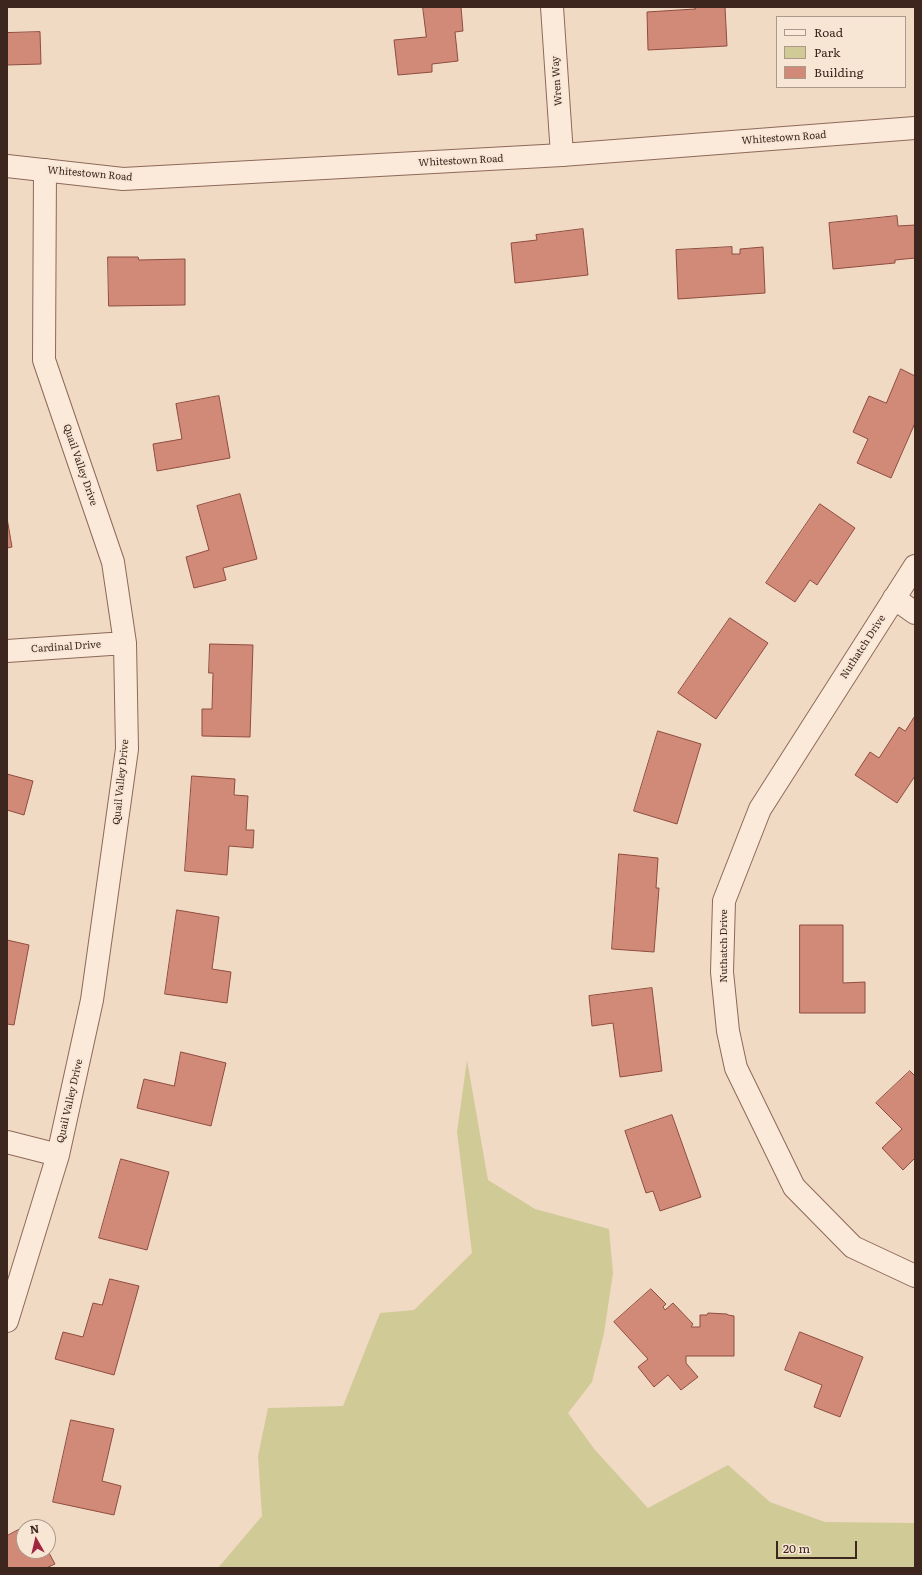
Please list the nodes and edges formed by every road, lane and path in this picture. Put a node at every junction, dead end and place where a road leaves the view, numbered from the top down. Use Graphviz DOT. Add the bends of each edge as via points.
graph roads {
  1 [pos="552,7"];
  2 [pos="915,128"];
  3 [pos="562,155"];
  4 [pos="7,166"];
  5 [pos="45,170"];
  6 [pos="915,566"];
  7 [pos="894,598"];
  8 [pos="915,613"];
  9 [pos="125,643"];
  10 [pos="7,650"];
  11 [pos="7,1142"];
  12 [pos="58,1155"];
  13 [pos="915,1276"];
  14 [pos="7,1321"];
  1 -- 3 [label="street, Wren Way"];
  2 -- 3 [label="street, Whitestown Road"];
  3 -- 5 [label="street, Whitestown Road" via="123,179"];
  4 -- 5 [label="street, Whitestown Road"];
  5 -- 9 [label="street, Quail Valley Drive" via="44,360 113,562"];
  6 -- 7 [label="street, Nuthatch Drive"];
  7 -- 8 [label="street"];
  7 -- 13 [label="street, Nuthatch Drive" via="760,809 724,901 722,972 728,1031 736,1068 794,1187 853,1247"];
  9 -- 10 [label="street, Cardinal Drive"];
  9 -- 12 [label="street, Quail Valley Drive" via="127,749 92,1000"];
  11 -- 12 [label="street"];
  12 -- 14 [label="street, Quail Valley Drive"];
}
